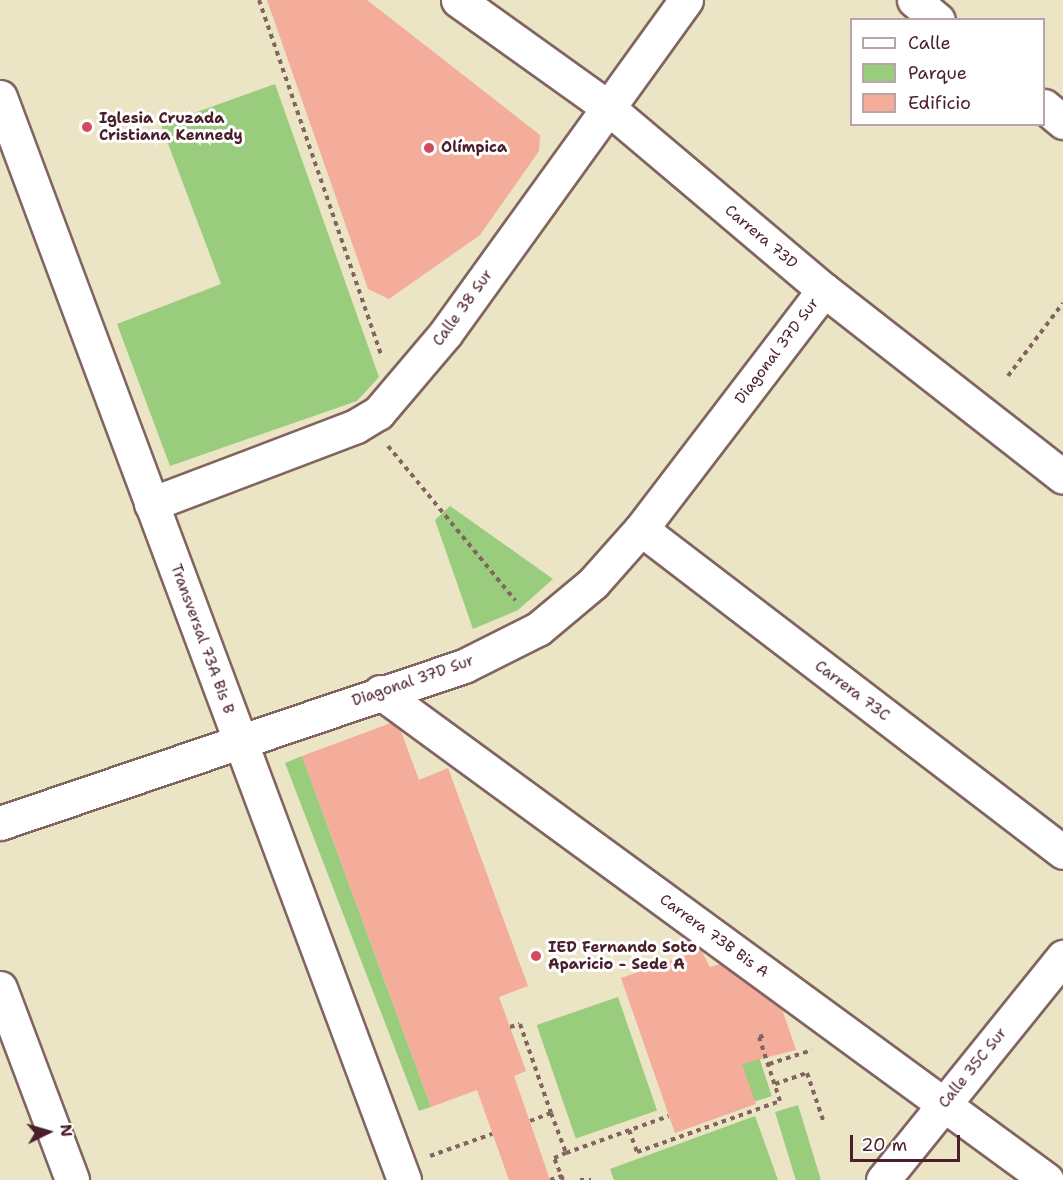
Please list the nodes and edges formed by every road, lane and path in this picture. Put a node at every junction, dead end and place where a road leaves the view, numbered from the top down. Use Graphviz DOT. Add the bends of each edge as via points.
graph roads {
  1 [pos="259,0"];
  2 [pos="458,0"];
  3 [pos="686,0"];
  4 [pos="914,0"];
  5 [pos="936,18"];
  6 [pos="0,97"];
  7 [pos="606,106"];
  8 [pos="1045,107"];
  9 [pos="1063,122"];
  10 [pos="824,290"];
  11 [pos="1063,303"];
  12 [pos="1008,376"];
  13 [pos="395,395"];
  14 [pos="367,420"];
  15 [pos="1063,477"];
  16 [pos="151,504"];
  17 [pos="641,529"];
  18 [pos="538,629"];
  19 [pos="380,693"];
  20 [pos="240,741"];
  21 [pos="0,823"];
  22 [pos="1063,852"];
  23 [pos="1063,957"];
  24 [pos="0,988"];
  25 [pos="510,1027"];
  26 [pos="766,1035"];
  27 [pos="812,1050"];
  28 [pos="769,1064"];
  29 [pos="775,1084"];
  30 [pos="944,1105"];
  31 [pos="551,1113"];
  32 [pos="669,1116"];
  33 [pos="530,1121"];
  34 [pos="824,1123"];
  35 [pos="629,1130"];
  36 [pos="492,1134"];
  37 [pos="566,1153"];
  38 [pos="415,1169"];
  39 [pos="562,1178"];
  40 [pos="72,1180"];
  41 [pos="550,1180"];
  42 [pos="580,1180"];
  43 [pos="591,1180"];
  44 [pos="884,1180"];
  45 [pos="1047,1180"];
  1 -- 13 [label="path"];
  2 -- 7 [label="street, Carrera 73D"];
  3 -- 7 [label="street, Calle 38 Sur"];
  4 -- 5 [label="street"];
  6 -- 16 [label="street, Transversal 73A Bis B"];
  7 -- 10 [label="street, Carrera 73D"];
  7 -- 13 [label="street, Calle 38 Sur" via="445,334"];
  8 -- 9 [label="street"];
  10 -- 15 [label="street, Carrera 73D"];
  10 -- 17 [label="street, Diagonal 37D Sur"];
  11 -- 12 [label="path"];
  13 -- 14 [label="street, Calle 38 Sur"];
  14 -- 16 [label="street, Calle 38 Sur"];
  14 -- 18 [label="path"];
  16 -- 20 [label="street, Transversal 73A Bis B"];
  17 -- 18 [label="street, Diagonal 37D Sur" via="593,583"];
  17 -- 22 [label="street, Carrera 73C"];
  18 -- 19 [label="street, Diagonal 37D Sur" via="465,666"];
  19 -- 20 [label="street, Diagonal 37D Sur"];
  19 -- 30 [label="street, Carrera 73B Bis A"];
  20 -- 21 [label="street, Diagonal 37D Sur"];
  20 -- 38 [label="street, Transversal 73A Bis B"];
  23 -- 30 [label="street, Calle 35C Sur"];
  24 -- 40 [label="street"];
  25 -- 31 [label="path" via="520,1024"];
  26 -- 28 [label="path" via="759,1037"];
  27 -- 28 [label="path"];
  28 -- 29 [label="path"];
  29 -- 34 [label="path" via="807,1072"];
  29 -- 35 [label="path" via="780,1101 637,1152"];
  30 -- 44 [label="street, Calle 35C Sur"];
  30 -- 45 [label="street, Carrera 73B Bis A"];
  31 -- 33 [label="path"];
  31 -- 37 [label="path"];
  32 -- 35 [label="path"];
  35 -- 37 [label="path"];
  36 -- 38 [label="path"];
  37 -- 39 [label="path" via="554,1158"];
  39 -- 41 [label="path"];
  42 -- 43 [label="path"];
}
